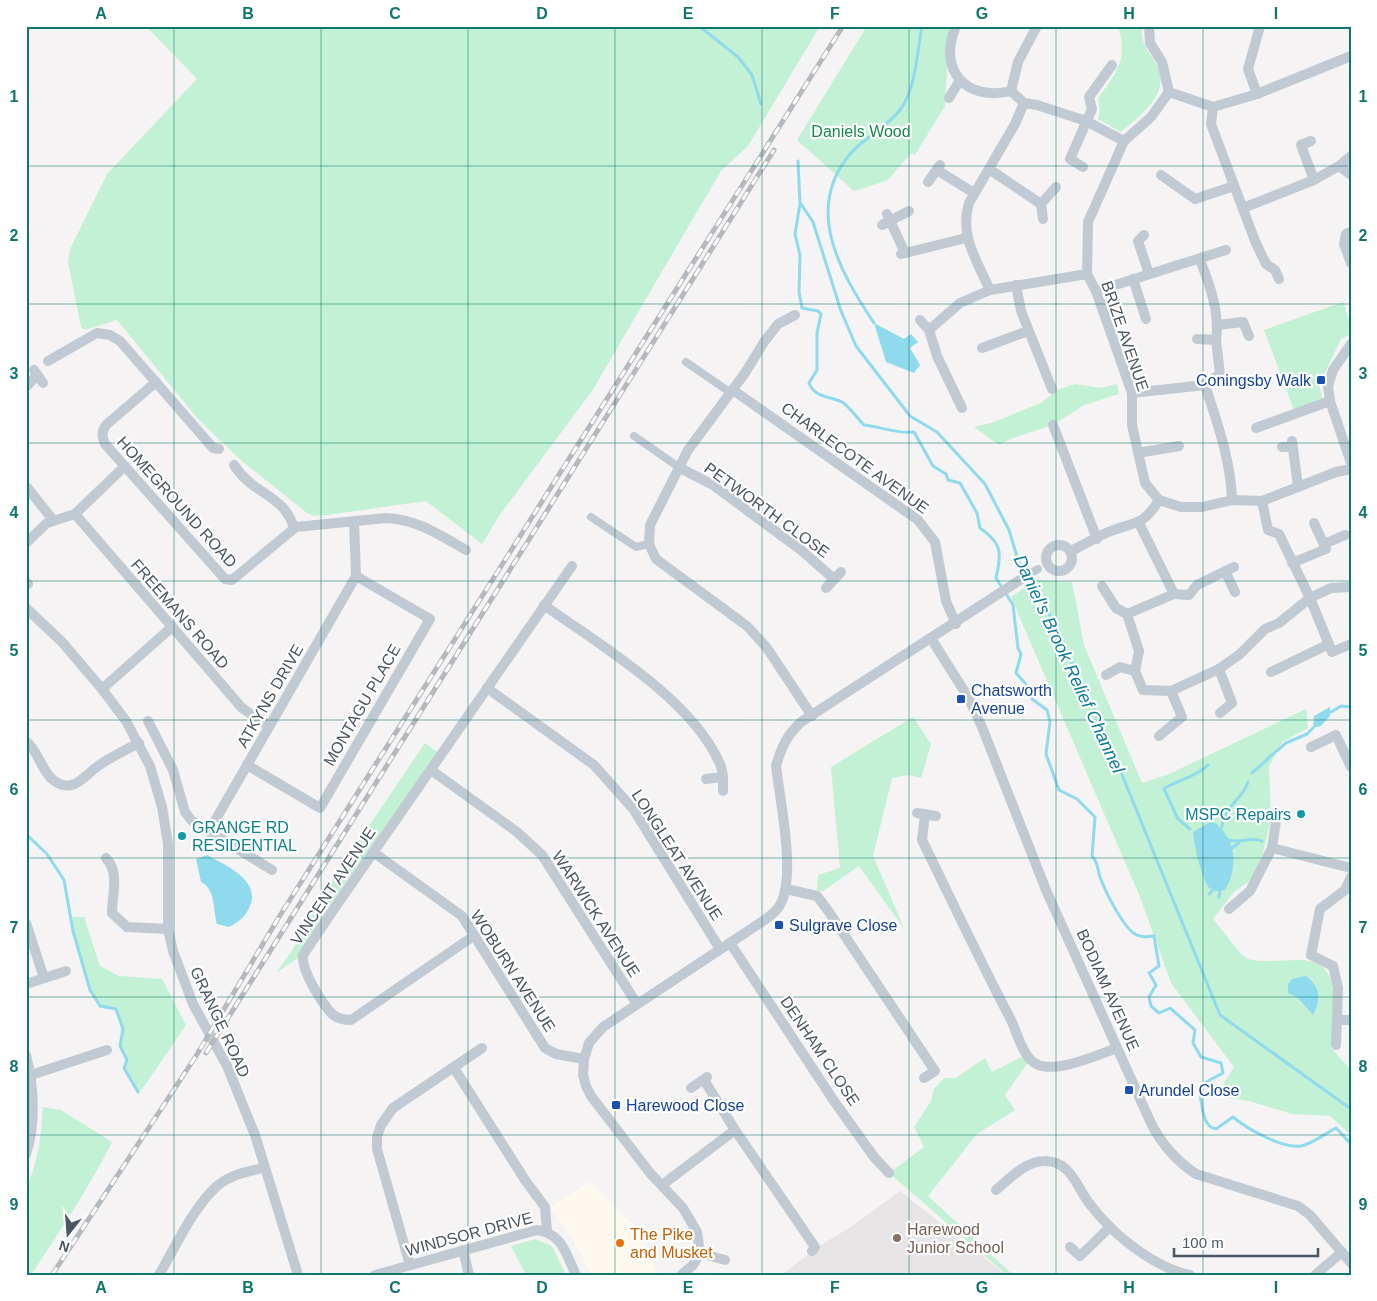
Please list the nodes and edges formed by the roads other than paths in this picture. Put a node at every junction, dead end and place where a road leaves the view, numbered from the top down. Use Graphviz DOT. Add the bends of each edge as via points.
graph roads {
  1 [pos="956,26"];
  2 [pos="1037,26"];
  3 [pos="1149,26"];
  4 [pos="1260,26"];
  5 [pos="1350,57"];
  6 [pos="1112,65"];
  7 [pos="960,80"];
  8 [pos="1011,91"];
  9 [pos="1169,92"];
  10 [pos="1257,94"];
  11 [pos="949,98"];
  12 [pos="1024,103"];
  13 [pos="1214,107"];
  14 [pos="1086,121"];
  15 [pos="1310,140"];
  16 [pos="1124,141"];
  17 [pos="1351,156"];
  18 [pos="1339,166"];
  19 [pos="1083,167"];
  20 [pos="989,169"];
  21 [pos="1161,174"];
  22 [pos="1351,175"];
  23 [pos="1314,180"];
  24 [pos="928,182"];
  25 [pos="1234,186"];
  26 [pos="1056,187"];
  27 [pos="974,193"];
  28 [pos="1041,204"];
  29 [pos="1243,208"];
  30 [pos="909,211"];
  31 [pos="1043,219"];
  32 [pos="1351,232"];
  33 [pos="1144,235"];
  34 [pos="966,238"];
  35 [pos="1226,250"];
  36 [pos="1200,260"];
  37 [pos="1351,263"];
  38 [pos="1087,274"];
  39 [pos="1148,274"];
  40 [pos="1133,279"];
  41 [pos="1279,279"];
  42 [pos="1016,285"];
  43 [pos="990,290"];
  44 [pos="1096,291"];
  45 [pos="795,315"];
  46 [pos="1146,319"];
  47 [pos="920,320"];
  48 [pos="1218,325"];
  49 [pos="929,330"];
  50 [pos="1028,331"];
  51 [pos="1248,336"];
  52 [pos="1198,339"];
  53 [pos="1216,340"];
  54 [pos="1351,344"];
  55 [pos="982,348"];
  56 [pos="48,361"];
  57 [pos="686,362"];
  58 [pos="38,376"];
  59 [pos="156,382"];
  60 [pos="1206,385"];
  61 [pos="26,387"];
  62 [pos="1052,389"];
  63 [pos="732,391"];
  64 [pos="1132,393"];
  65 [pos="1330,401"];
  66 [pos="962,408"];
  67 [pos="1053,425"];
  68 [pos="1256,428"];
  69 [pos="634,436"];
  70 [pos="1289,445"];
  71 [pos="1179,446"];
  72 [pos="219,449"];
  73 [pos="1138,453"];
  74 [pos="1351,463"];
  75 [pos="234,465"];
  76 [pos="125,466"];
  77 [pos="680,468"];
  78 [pos="1351,469"];
  79 [pos="26,486"];
  80 [pos="1298,486"];
  81 [pos="1159,500"];
  82 [pos="1232,500"];
  83 [pos="1262,501"];
  84 [pos="74,514"];
  85 [pos="591,517"];
  86 [pos="52,520"];
  87 [pos="354,521"];
  88 [pos="1139,523"];
  89 [pos="1314,523"];
  90 [pos="294,528"];
  91 [pos="1345,535"];
  92 [pos="1097,539"];
  93 [pos="26,544"];
  94 [pos="649,544"];
  95 [pos="1324,544"];
  96 [pos="466,550"];
  97 [pos="1071,551"];
  98 [pos="1292,563"];
  99 [pos="572,566"];
  100 [pos="1035,571"];
  101 [pos="356,576"];
  102 [pos="1102,586"];
  103 [pos="826,588"];
  104 [pos="1351,588"];
  105 [pos="1235,592"];
  106 [pos="1174,594"];
  107 [pos="1310,598"];
  108 [pos="544,605"];
  109 [pos="26,608"];
  110 [pos="1127,614"];
  111 [pos="956,624"];
  112 [pos="172,627"];
  113 [pos="932,640"];
  114 [pos="1329,644"];
  115 [pos="1351,644"];
  116 [pos="1219,669"];
  117 [pos="1135,671"];
  118 [pos="1271,672"];
  119 [pos="1106,675"];
  120 [pos="487,688"];
  121 [pos="102,689"];
  122 [pos="1171,691"];
  123 [pos="1220,713"];
  124 [pos="812,716"];
  125 [pos="148,721"];
  126 [pos="270,726"];
  127 [pos="1160,736"];
  128 [pos="26,741"];
  129 [pos="138,743"];
  130 [pos="1311,747"];
  131 [pos="247,765"];
  132 [pos="1351,767"];
  133 [pos="431,770"];
  134 [pos="723,777"];
  135 [pos="706,779"];
  136 [pos="724,791"];
  137 [pos="1278,814"];
  138 [pos="936,816"];
  139 [pos="209,831"];
  140 [pos="1272,848"];
  141 [pos="373,852"];
  142 [pos="113,861"];
  143 [pos="1351,868"];
  144 [pos="272,870"];
  145 [pos="1351,877"];
  146 [pos="786,889"];
  147 [pos="1229,909"];
  148 [pos="26,922"];
  149 [pos="168,929"];
  150 [pos="475,935"];
  151 [pos="730,943"];
  152 [pos="720,949"];
  153 [pos="66,971"];
  154 [pos="44,978"];
  155 [pos="26,984"];
  156 [pos="637,1004"];
  157 [pos="1337,1020"];
  158 [pos="1351,1020"];
  159 [pos="1336,1045"];
  160 [pos="482,1048"];
  161 [pos="1117,1048"];
  162 [pos="107,1050"];
  163 [pos="26,1055"];
  164 [pos="584,1058"];
  165 [pos="454,1068"];
  166 [pos="31,1075"];
  167 [pos="924,1078"];
  168 [pos="691,1088"];
  169 [pos="735,1130"];
  170 [pos="26,1154"];
  171 [pos="264,1168"];
  172 [pos="889,1173"];
  173 [pos="662,1185"];
  174 [pos="996,1190"];
  175 [pos="1110,1227"];
  176 [pos="547,1231"];
  177 [pos="1070,1247"];
  178 [pos="463,1250"];
  179 [pos="812,1252"];
  180 [pos="1342,1252"];
  181 [pos="700,1253"];
  182 [pos="725,1260"];
  183 [pos="1351,1263"];
  184 [pos="410,1265"];
  185 [pos="159,1275"];
  186 [pos="298,1275"];
  187 [pos="375,1275"];
  188 [pos="469,1275"];
  189 [pos="576,1275"];
  190 [pos="681,1275"];
  191 [pos="1188,1275"];
  192 [pos="1315,1275"];
  1 -- 7 [label="street" via="949,58 952,70"];
  2 -- 8 [label="street" via="1018,62"];
  3 -- 9 [label="street" via="1150,43 1162,62"];
  4 -- 10 [label="street" via="1248,69"];
  5 -- 10 [label="street"];
  6 -- 14 [label="street" via="1089,97 1092,109"];
  7 -- 8 [label="street" via="981,91"];
  7 -- 11 [label="street"];
  8 -- 12 [label="street"];
  9 -- 13 [label="street"];
  9 -- 16 [label="street, BRIZE AVENUE" via="1151,117"];
  10 -- 13 [label="street"];
  12 -- 14 [label="street"];
  12 -- 20 [label="street"];
  13 -- 25 [label="street" via="1211,124"];
  14 -- 16 [label="street"];
  14 -- 19 [label="street" via="1070,159"];
  15 -- 23 [label="street" via="1302,145"];
  16 -- 38 [label="street, BRIZE AVENUE" via="1088,222"];
  17 -- 18 [label="street"];
  18 -- 22 [label="street"];
  18 -- 23 [label="street"];
  20 -- 27 [label="street"];
  20 -- 28 [label="street"];
  21 -- 25 [label="street" via="1195,199"];
  23 -- 29 [label="street"];
  24 -- 27 [label="street" via="938,167"];
  25 -- 29 [label="street"];
  26 -- 28 [label="street"];
  27 -- 34 [label="street" via="965,214"];
  28 -- 31 [label="street"];
  29 -- 41 [label="street" via="1266,264 1275,270"];
  30 -- 34 [label="street" via="886,220 903,254"];
  32 -- 37 [label="street" via="1344,240"];
  33 -- 39 [label="street" via="1138,241"];
  34 -- 43 [label="street"];
  35 -- 36 [label="street"];
  36 -- 39 [label="street"];
  36 -- 48 [label="street" via="1209,283"];
  38 -- 42 [label="street"];
  38 -- 44 [label="street, BRIZE AVENUE"];
  39 -- 40 [label="street"];
  40 -- 44 [label="street"];
  40 -- 46 [label="street"];
  42 -- 43 [label="street"];
  42 -- 50 [label="street" via="1020,311"];
  43 -- 49 [label="street" via="960,303"];
  44 -- 64 [label="street, BRIZE AVENUE"];
  45 -- 63 [label="street" via="778,324"];
  47 -- 49 [label="street"];
  48 -- 51 [label="street" via="1246,318"];
  48 -- 53 [label="street"];
  49 -- 66 [label="street" via="937,356"];
  50 -- 55 [label="street"];
  50 -- 62 [label="street"];
  52 -- 53 [label="street"];
  53 -- 60 [label="street" via="1220,374"];
  54 -- 65 [label="street" via="1333,370 1328,386"];
  56 -- 59 [label="street" via="97,333 110,335 120,341"];
  57 -- 63 [label="street"];
  58 -- 61 [label="street"];
  59 -- 72 [label="street" via="213,448"];
  59 -- 76 [label="street, HOMEGROUND ROAD" via="102,433 105,444"];
  60 -- 64 [label="street"];
  60 -- 82 [label="street" via="1220,431"];
  63 -- 77 [label="street" via="688,450"];
  63 -- 111 [label="street, CHARLECOTE AVENUE" via="918,520 935,542 946,601"];
  64 -- 73 [label="street, BRIZE AVENUE" via="1132,425"];
  65 -- 68 [label="street"];
  65 -- 74 [label="street"];
  67 -- 92 [label="street"];
  69 -- 77 [label="street"];
  70 -- 80 [label="street"];
  71 -- 73 [label="street"];
  73 -- 81 [label="street, BRIZE AVENUE" via="1145,483"];
  75 -- 90 [label="street" via="238,477 285,508"];
  76 -- 84 [label="street"];
  76 -- 90 [label="street, HOMEGROUND ROAD" via="228,581"];
  77 -- 94 [label="street" via="650,525"];
  77 -- 103 [label="street, PETWORTH CLOSE" via="713,485 837,576"];
  78 -- 80 [label="street"];
  79 -- 86 [label="street"];
  80 -- 83 [label="street"];
  81 -- 82 [label="street" via="1181,507 1202,507"];
  81 -- 88 [label="street"];
  82 -- 83 [label="street"];
  83 -- 98 [label="street" via="1268,530 1279,534"];
  84 -- 86 [label="street"];
  84 -- 112 [label="street, FREEMANS ROAD"];
  85 -- 94 [label="street" via="636,547"];
  86 -- 93 [label="street"];
  87 -- 90 [label="street"];
  87 -- 96 [label="street" via="386,518 412,521"];
  87 -- 101 [label="street"];
  88 -- 92 [label="street"];
  88 -- 106 [label="street"];
  89 -- 95 [label="street"];
  91 -- 95 [label="street"];
  92 -- 97 [label="street"];
  94 -- 124 [label="street" via="656,559 748,626 767,648"];
  95 -- 98 [label="street" via="1326,549"];
  97 -- 100 [label="street" via="1061,544 1053,546"];
  97 -- 100 [label="street" via="1072,563 1066,569"];
  98 -- 107 [label="street"];
  99 -- 108 [label="street, VINCENT AVENUE"];
  100 -- 111 [label="street"];
  101 -- 126 [label="street, ATKYNS DRIVE"];
  101 -- 131 [label="street, MONTAGU PLACE" via="430,618 426,627 320,808"];
  102 -- 110 [label="street" via="1116,608"];
  104 -- 107 [label="street" via="1331,588"];
  105 -- 106 [label="street" via="1224,571 1197,585 1189,595"];
  106 -- 110 [label="street"];
  107 -- 114 [label="street"];
  107 -- 116 [label="street"];
  108 -- 120 [label="street, VINCENT AVENUE"];
  108 -- 134 [label="street" via="642,675 683,712 707,742 721,765"];
  109 -- 121 [label="street, GRANGE ROAD" via="62,642"];
  110 -- 117 [label="street" via="1139,651"];
  111 -- 113 [label="street"];
  112 -- 121 [label="street"];
  112 -- 126 [label="street, FREEMANS ROAD" via="242,708"];
  113 -- 124 [label="street"];
  113 -- 161 [label="street, BODIAM AVENUE" via="979,719 1046,890"];
  114 -- 115 [label="street" via="1332,652"];
  114 -- 118 [label="street"];
  116 -- 122 [label="street"];
  116 -- 123 [label="street" via="1236,702"];
  117 -- 119 [label="street" via="1120,667"];
  117 -- 122 [label="street" via="1144,690"];
  120 -- 133 [label="street, VINCENT AVENUE"];
  120 -- 152 [label="street, LONGLEAT AVENUE" via="594,765 618,791 634,810"];
  121 -- 129 [label="street, GRANGE ROAD"];
  122 -- 127 [label="street" via="1182,717"];
  124 -- 146 [label="street" via="788,734 776,766 787,866"];
  125 -- 139 [label="street" via="173,770 185,812 192,821"];
  126 -- 131 [label="street, ATKYNS DRIVE"];
  128 -- 129 [label="street" via="51,778 71,785 82,782 96,767"];
  129 -- 149 [label="street, GRANGE ROAD" via="156,783 168,844"];
  130 -- 132 [label="street" via="1336,735"];
  131 -- 139 [label="street, ATKYNS DRIVE"];
  133 -- 141 [label="street, VINCENT AVENUE"];
  133 -- 156 [label="street, WARWICK AVENUE" via="517,832 542,855"];
  134 -- 135 [label="street"];
  134 -- 136 [label="street"];
  137 -- 140 [label="street"];
  138 -- 161 [label="street" via="921,814 922,840 994,991 1034,1063 1045,1067 1058,1066"];
  139 -- 144 [label="street"];
  140 -- 143 [label="street"];
  140 -- 147 [label="street" via="1250,891"];
  141 -- 150 [label="street, WOBURN AVENUE" via="462,916"];
  141 -- 150 [label="street, VINCENT AVENUE" via="303,955 304,971 333,1014 351,1020"];
  142 -- 149 [label="street" via="112,913 127,927"];
  145 -- 157 [label="street" via="1345,890 1320,909 1311,954 1333,966 1338,988"];
  146 -- 151 [label="street" via="772,915"];
  146 -- 167 [label="street" via="817,896 829,912 935,1071"];
  148 -- 154 [label="street"];
  149 -- 171 [label="street, GRANGE ROAD" via="179,971 227,1066 255,1135"];
  150 -- 164 [label="street, WOBURN AVENUE" via="545,1048 556,1054"];
  151 -- 152 [label="street"];
  151 -- 172 [label="street, DENHAM CLOSE" via="834,1100"];
  152 -- 156 [label="street"];
  153 -- 154 [label="street"];
  154 -- 155 [label="street"];
  156 -- 164 [label="street" via="595,1035"];
  157 -- 158 [label="street"];
  157 -- 159 [label="street"];
  160 -- 165 [label="street"];
  161 -- 180 [label="street, BODIAM AVENUE" via="1154,1130 1182,1165 1212,1180 1298,1206"];
  162 -- 166 [label="street"];
  163 -- 166 [label="street"];
  164 -- 173 [label="street" via="583,1075 591,1096"];
  165 -- 176 [label="street" via="545,1207"];
  165 -- 184 [label="street" via="393,1108 377,1137 377,1148"];
  166 -- 170 [label="street" via="32,1121"];
  168 -- 169 [label="street" via="706,1078"];
  169 -- 173 [label="street"];
  169 -- 179 [label="street" via="806,1226 815,1247"];
  171 -- 185 [label="street" via="232,1177 217,1187 194,1216"];
  171 -- 186 [label="street, GRANGE ROAD"];
  173 -- 181 [label="street" via="683,1208 697,1232"];
  174 -- 175 [label="street" via="1019,1170 1043,1160 1053,1162 1076,1180 1088,1202"];
  175 -- 177 [label="street" via="1080,1256"];
  175 -- 191 [label="street" via="1159,1263"];
  176 -- 178 [label="street, WINDSOR DRIVE" via="537,1230"];
  176 -- 189 [label="street, WINDSOR DRIVE" via="558,1237"];
  178 -- 184 [label="street, WINDSOR DRIVE"];
  178 -- 188 [label="street"];
  180 -- 183 [label="street, BODIAM AVENUE"];
  180 -- 192 [label="street"];
  181 -- 182 [label="street"];
  181 -- 190 [label="street" via="693,1265"];
  184 -- 187 [label="street, WINDSOR DRIVE"];
}
